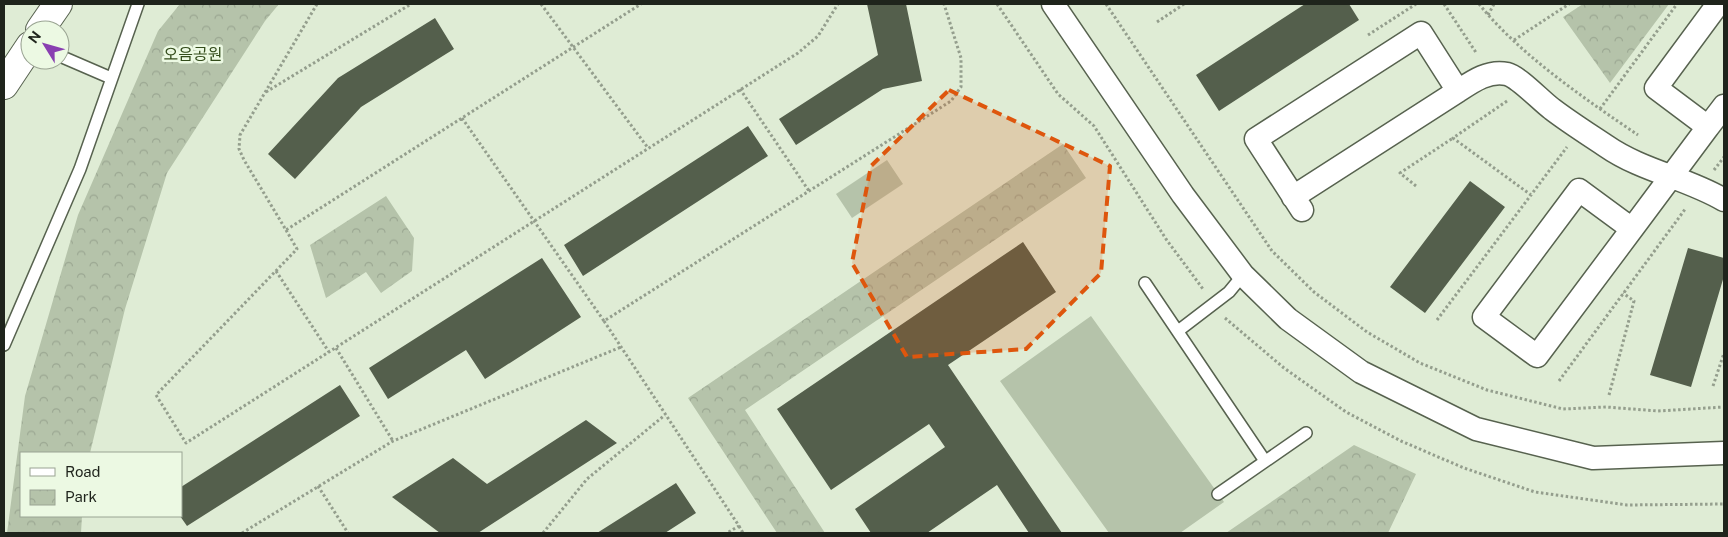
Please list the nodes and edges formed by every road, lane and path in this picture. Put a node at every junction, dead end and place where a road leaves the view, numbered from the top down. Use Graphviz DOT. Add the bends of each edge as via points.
graph roads {
  1 [pos="58,4"];
  2 [pos="138,4"];
  3 [pos="317,4"];
  4 [pos="411,4"];
  5 [pos="540,4"];
  6 [pos="641,4"];
  7 [pos="838,4"];
  8 [pos="944,4"];
  9 [pos="1053,4"];
  10 [pos="1106,4"];
  11 [pos="1184,4"];
  12 [pos="1416,4"];
  13 [pos="1444,4"];
  14 [pos="1479,4"];
  15 [pos="1494,4"];
  16 [pos="1569,4"];
  17 [pos="1677,4"];
  18 [pos="1718,4"];
  19 [pos="1488,15"];
  20 [pos="47,20"];
  21 [pos="1157,22"];
  22 [pos="1368,35"];
  23 [pos="1514,40"];
  24 [pos="573,47"];
  25 [pos="1480,59"];
  26 [pos="70,60"];
  27 [pos="20,61"];
  28 [pos="111,78"];
  29 [pos="4,85"];
  30 [pos="740,89"];
  31 [pos="1458,91"];
  32 [pos="265,92"];
  33 [pos="1510,99"];
  34 [pos="1724,106"];
  35 [pos="1600,108"];
  36 [pos="462,118"];
  37 [pos="1708,127"];
  38 [pos="1453,138"];
  39 [pos="1642,138"];
  40 [pos="1570,143"];
  41 [pos="648,148"];
  42 [pos="1724,157"];
  43 [pos="1677,169"];
  44 [pos="1416,186"];
  45 [pos="809,191"];
  46 [pos="1531,195"];
  47 [pos="1724,200"];
  48 [pos="1691,201"];
  49 [pos="534,220"];
  50 [pos="1632,229"];
  51 [pos="286,230"];
  52 [pos="276,271"];
  53 [pos="1243,275"];
  54 [pos="1146,283"];
  55 [pos="1623,293"];
  56 [pos="1437,320"];
  57 [pos="604,321"];
  58 [pos="1178,331"];
  59 [pos="4,344"];
  60 [pos="621,347"];
  61 [pos="336,348"];
  62 [pos="329,352"];
  63 [pos="1724,353"];
  64 [pos="1559,381"];
  65 [pos="1714,386"];
  66 [pos="1609,394"];
  67 [pos="1724,407"];
  68 [pos="665,415"];
  69 [pos="1306,433"];
  70 [pos="393,441"];
  71 [pos="1724,453"];
  72 [pos="1265,461"];
  73 [pos="318,486"];
  74 [pos="1218,494"];
  75 [pos="739,526"];
  76 [pos="242,533"];
  77 [pos="348,533"];
  78 [pos="543,533"];
  79 [pos="727,533"];
  80 [pos="743,533"];
  1 -- 20 [label="highway"];
  2 -- 28 [label="lane"];
  3 -- 32 [label="path"];
  4 -- 32 [label="path"];
  5 -- 24 [label="path"];
  6 -- 24 [label="path"];
  7 -- 30 [label="path" via="818,36 798,53"];
  8 -- 45 [label="path" via="961,58 962,87 951,101"];
  9 -- 53 [label="street" via="1183,195"];
  10 -- 67 [label="path" via="1272,251 1314,292 1367,332 1420,363 1487,390 1563,410"];
  11 -- 21 [label="path"];
  12 -- 22 [label="path"];
  13 -- 25 [label="path"];
  14 -- 19 [label="path"];
  15 -- 19 [label="path"];
  16 -- 23 [label="path"];
  17 -- 35 [label="path"];
  18 -- 37 [label="street" via="1656,88"];
  19 -- 23 [label="path"];
  23 -- 35 [label="path"];
  24 -- 36 [label="path"];
  24 -- 41 [label="path"];
  26 -- 28 [label="lane"];
  27 -- 29 [label="highway"];
  28 -- 59 [label="lane" via="80,170"];
  30 -- 41 [label="path"];
  30 -- 45 [label="path"];
  31 -- 31 [label="street" via="1422,33 1256,139 1297,203"];
  31 -- 43 [label="street" via="1476,79 1496,72 1510,75 1608,148"];
  32 -- 51 [label="path" via="240,135 239,149"];
  33 -- 38 [label="path"];
  34 -- 37 [label="street"];
  35 -- 39 [label="path"];
  36 -- 49 [label="path"];
  36 -- 51 [label="path"];
  37 -- 43 [label="street"];
  38 -- 44 [label="path" via="1400,173"];
  38 -- 46 [label="path"];
  40 -- 46 [label="path"];
  41 -- 49 [label="path"];
  42 -- 43 [label="path" via="1711,174"];
  43 -- 47 [label="street"];
  43 -- 50 [label="street"];
  45 -- 57 [label="path"];
  46 -- 56 [label="path"];
  48 -- 55 [label="path"];
  49 -- 57 [label="path"];
  49 -- 61 [label="path"];
  50 -- 50 [label="street" via="1579,190 1484,317 1537,356"];
  51 -- 52 [label="path" via="297,249"];
  52 -- 62 [label="path"];
  52 -- 62 [label="path" via="156,395 186,443"];
  53 -- 58 [label="lane" via="1229,292"];
  53 -- 71 [label="street" via="1288,319 1361,372 1476,429 1593,458"];
  54 -- 58 [label="lane"];
  55 -- 64 [label="path"];
  55 -- 66 [label="path" via="1634,300"];
  57 -- 60 [label="path"];
  58 -- 72 [label="lane"];
  60 -- 68 [label="path"];
  60 -- 70 [label="path"];
  61 -- 62 [label="path"];
  61 -- 70 [label="path"];
  63 -- 65 [label="path"];
  68 -- 75 [label="path"];
  68 -- 78 [label="path" via="587,479"];
  69 -- 72 [label="lane"];
  70 -- 73 [label="path"];
  72 -- 74 [label="lane"];
  73 -- 76 [label="path"];
  73 -- 77 [label="path"];
  75 -- 79 [label="path"];
  75 -- 80 [label="path"];
}
